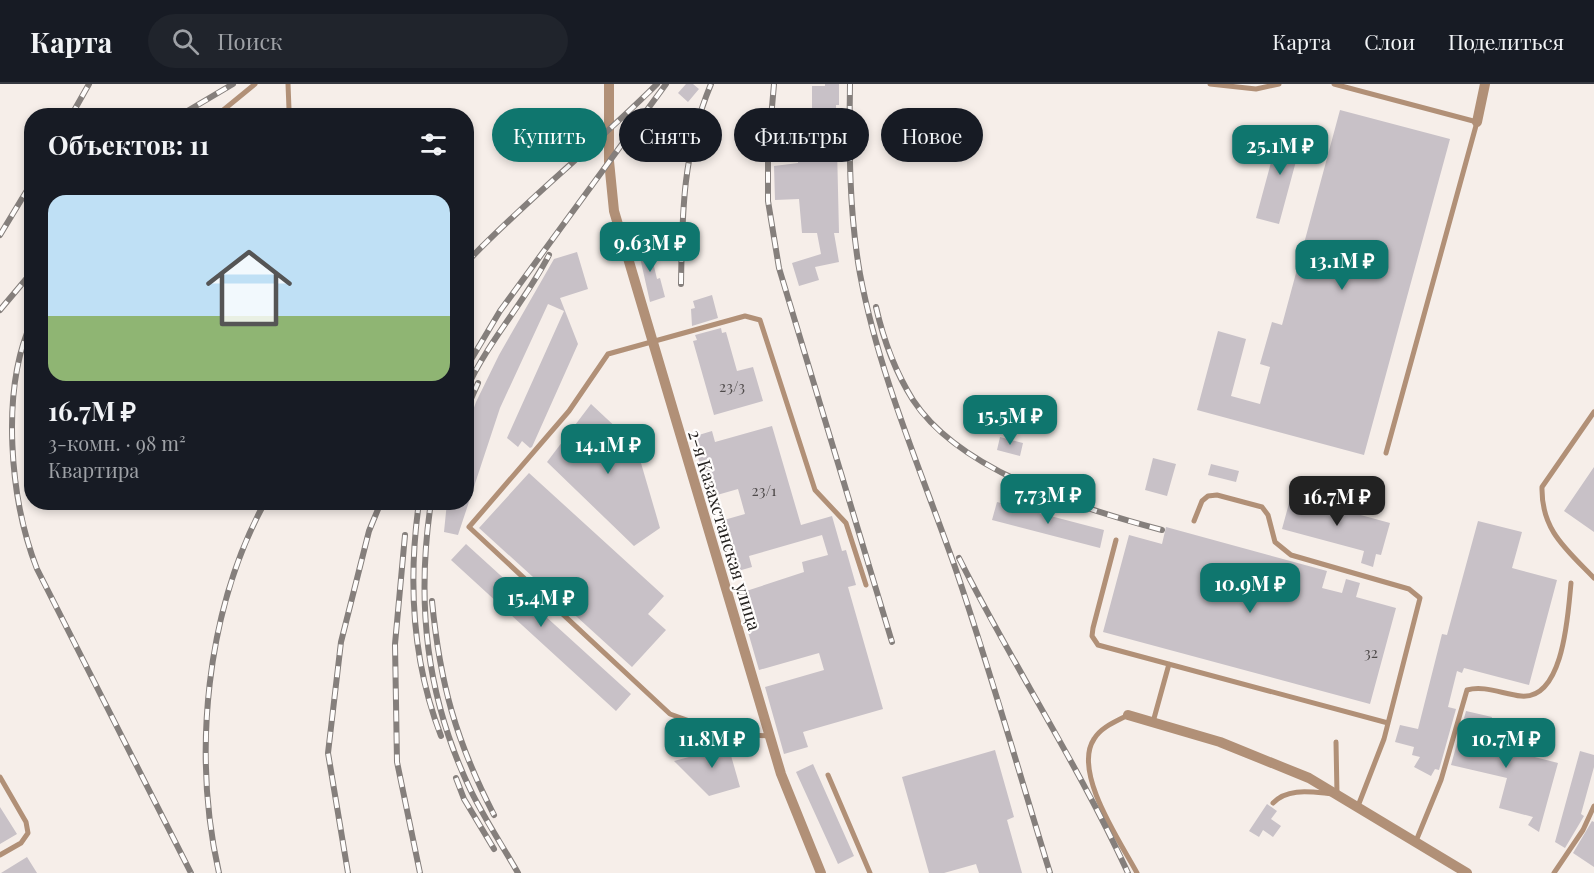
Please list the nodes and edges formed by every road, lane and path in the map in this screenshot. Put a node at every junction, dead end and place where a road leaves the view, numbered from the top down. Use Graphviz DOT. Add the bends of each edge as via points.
graph roads {
  1 [pos="255,84"];
  2 [pos="288,84"];
  3 [pos="609,84"];
  4 [pos="1209,84"];
  5 [pos="1279,84"];
  6 [pos="1334,84"];
  7 [pos="1485,84"];
  8 [pos="226,108"];
  9 [pos="289,108"];
  10 [pos="1477,122"];
  11 [pos="651,341"];
  12 [pos="1594,412"];
  13 [pos="1386,453"];
  14 [pos="1194,521"];
  15 [pos="1116,540"];
  16 [pos="1594,578"];
  17 [pos="1571,584"];
  18 [pos="866,585"];
  19 [pos="1169,664"];
  20 [pos="1128,715"];
  21 [pos="1154,722"];
  22 [pos="1388,723"];
  23 [pos="770,736"];
  24 [pos="1336,742"];
  25 [pos="828,775"];
  26 [pos="0,777"];
  27 [pos="1337,794"];
  28 [pos="1273,803"];
  29 [pos="1358,806"];
  30 [pos="1594,806"];
  31 [pos="1416,841"];
  32 [pos="0,855"];
  33 [pos="821,873"];
  34 [pos="871,873"];
  35 [pos="1137,873"];
  36 [pos="1467,873"];
  37 [pos="1554,873"];
  1 -- 8 [label="lane"];
  2 -- 9 [label="lane"];
  3 -- 11 [label="street, 2-я Казахстанская улица" via="609,161 614,211"];
  4 -- 5 [label="lane" via="1256,89"];
  6 -- 10 [label="lane"];
  7 -- 10 [label="street"];
  10 -- 13 [label="lane"];
  11 -- 18 [label="lane" via="745,316 760,320 815,490 846,523"];
  11 -- 23 [label="street, 2-я Казахстанская улица"];
  11 -- 23 [label="lane" via="608,354 569,411 469,527 670,714 723,733"];
  12 -- 16 [label="lane" via="1542,487 1542,501 1544,518 1552,532"];
  14 -- 22 [label="lane" via="1208,496 1262,507 1275,542 1291,555 1416,593 1420,607"];
  15 -- 19 [label="lane" via="1093,628 1094,641"];
  17 -- 31 [label="lane" via="1562,645 1546,687 1524,696 1467,690 1441,780"];
  19 -- 21 [label="lane"];
  19 -- 22 [label="lane"];
  20 -- 21 [label="street"];
  20 -- 35 [label="lane" via="1110,724 1093,740 1088,762 1098,802"];
  21 -- 27 [label="street" via="1220,742 1309,778"];
  22 -- 29 [label="lane"];
  23 -- 33 [label="street, 2-я Казахстанская улица"];
  24 -- 27 [label="lane"];
  25 -- 34 [label="lane"];
  26 -- 32 [label="lane" via="26,822 28,833 21,843"];
  27 -- 28 [label="lane" via="1290,793"];
  27 -- 29 [label="street"];
  29 -- 31 [label="street"];
  30 -- 37 [label="lane"];
  31 -- 36 [label="street"];
}
